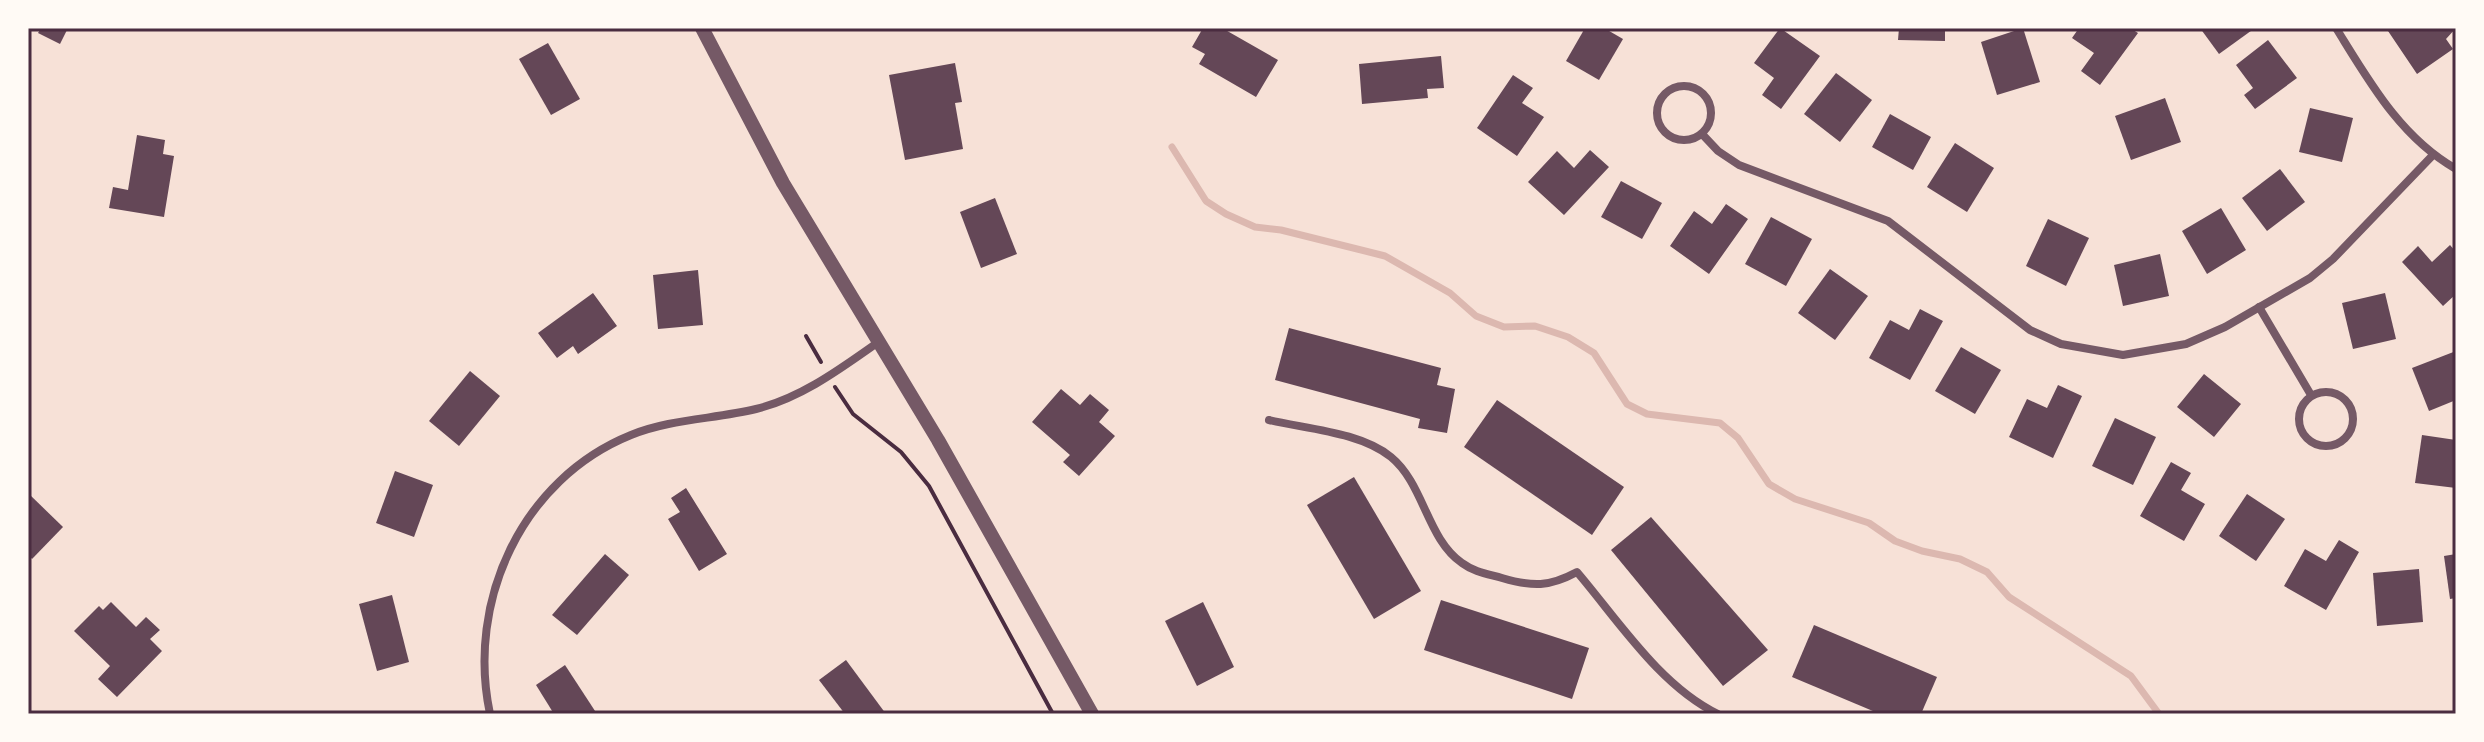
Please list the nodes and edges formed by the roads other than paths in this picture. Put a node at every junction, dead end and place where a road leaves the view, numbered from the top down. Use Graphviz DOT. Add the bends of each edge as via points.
graph roads {
  1 [pos="702,28"];
  2 [pos="2336,28"];
  3 [pos="1702,134"];
  4 [pos="2433,155"];
  5 [pos="2456,169"];
  6 [pos="2259,307"];
  7 [pos="877,343"];
  8 [pos="2311,395"];
  9 [pos="1269,420"];
  10 [pos="490,714"];
  11 [pos="1092,714"];
  12 [pos="1718,714"];
  1 -- 7 [label="street" via="783,183"];
  2 -- 4 [label="street" via="2380,97"];
  3 -- 3 [label="street" via="1711,112 1700,91 1683,86 1662,96 1657,121 1663,132 1686,141"];
  3 -- 6 [label="street" via="1739,165 1888,221 2016,321 2061,344 2123,355 2157,352 2186,344"];
  4 -- 5 [label="street"];
  4 -- 6 [label="street" via="2333,259"];
  6 -- 8 [label="street"];
  7 -- 10 [label="street" via="795,395 631,435 601,450 545,496 506,557 486,620 483,655"];
  7 -- 11 [label="street" via="938,440"];
  8 -- 8 [label="street" via="2298,416 2305,437 2315,445 2340,443 2353,422 2352,410 2333,392"];
  9 -- 12 [label="street" via="1370,443 1391,457 1407,474 1446,546 1473,570 1532,587 1552,585 1577,572 1674,683"];
}
